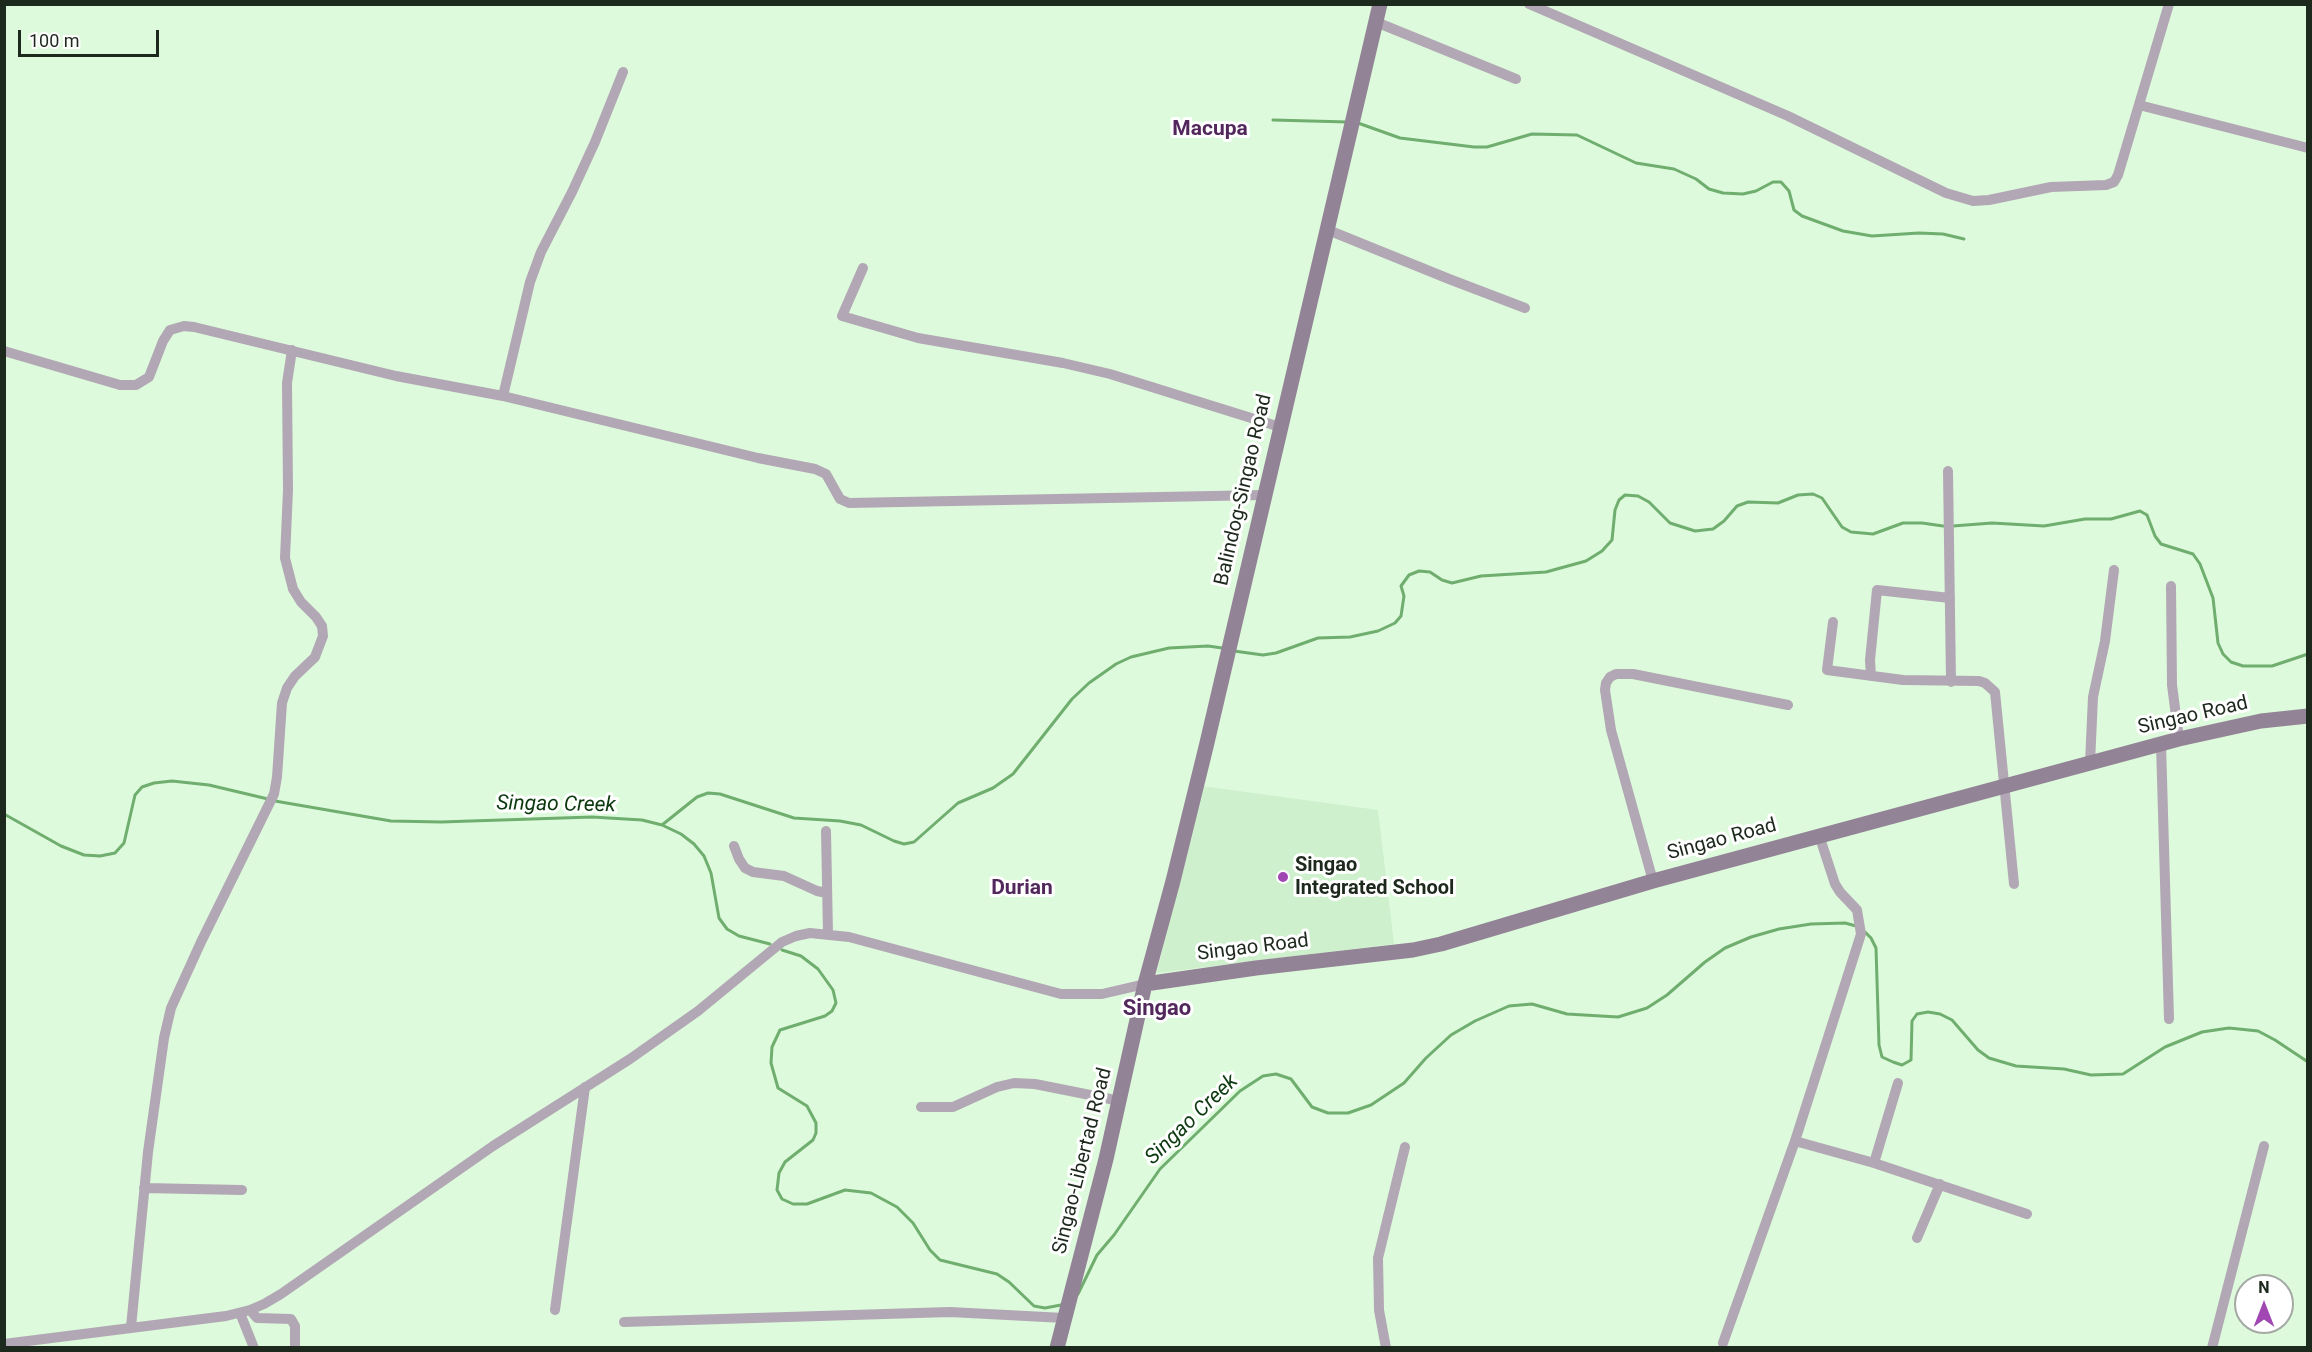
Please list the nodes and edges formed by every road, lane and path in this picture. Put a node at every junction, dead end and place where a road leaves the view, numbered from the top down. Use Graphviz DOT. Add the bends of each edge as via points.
graph roads {
  1 [pos="1380,4"];
  2 [pos="1529,4"];
  3 [pos="2169,4"];
  4 [pos="1376,22"];
  5 [pos="623,72"];
  6 [pos="1516,79"];
  7 [pos="2139,105"];
  8 [pos="2307,148"];
  9 [pos="1328,230"];
  10 [pos="863,268"];
  11 [pos="1525,308"];
  12 [pos="292,350"];
  13 [pos="4,351"];
  14 [pos="503,396"];
  15 [pos="1280,427"];
  16 [pos="1948,471"];
  17 [pos="1264,495"];
  18 [pos="2114,570"];
  19 [pos="2171,586"];
  20 [pos="1950,598"];
  21 [pos="1833,622"];
  22 [pos="1871,676"];
  23 [pos="1951,682"];
  24 [pos="1788,705"];
  25 [pos="2307,716"];
  26 [pos="2179,740"];
  27 [pos="2161,744"];
  28 [pos="2090,763"];
  29 [pos="2003,786"];
  30 [pos="826,831"];
  31 [pos="1820,835"];
  32 [pos="734,846"];
  33 [pos="1653,881"];
  34 [pos="2014,884"];
  35 [pos="826,893"];
  36 [pos="828,934"];
  37 [pos="1145,984"];
  38 [pos="2169,1019"];
  39 [pos="1898,1083"];
  40 [pos="585,1087"];
  41 [pos="1120,1101"];
  42 [pos="921,1107"];
  43 [pos="1795,1141"];
  44 [pos="2264,1146"];
  45 [pos="1405,1147"];
  46 [pos="1874,1163"];
  47 [pos="1940,1184"];
  48 [pos="144,1188"];
  49 [pos="242,1190"];
  50 [pos="2027,1214"];
  51 [pos="1917,1238"];
  52 [pos="555,1310"];
  53 [pos="245,1312"];
  54 [pos="1064,1318"];
  55 [pos="624,1322"];
  56 [pos="131,1327"];
  57 [pos="1723,1343"];
  58 [pos="4,1344"];
  59 [pos="254,1347"];
  60 [pos="295,1347"];
  61 [pos="1057,1347"];
  62 [pos="1386,1347"];
  63 [pos="2212,1347"];
  1 -- 4 [label="street, Balindog-Singao Road"];
  2 -- 7 [label="street" via="1788,116 1946,193 1974,201 2051,187 2111,184 2118,175"];
  3 -- 7 [label="street"];
  4 -- 6 [label="street"];
  4 -- 9 [label="street, Balindog-Singao Road"];
  5 -- 14 [label="street" via="595,142 541,252"];
  7 -- 8 [label="street"];
  9 -- 11 [label="street"];
  9 -- 15 [label="street, Balindog-Singao Road"];
  10 -- 15 [label="street" via="842,316 918,338 1110,374"];
  12 -- 13 [label="street" via="194,327 176,327 165,335 149,376 129,386"];
  12 -- 14 [label="street" via="396,376"];
  12 -- 48 [label="street" via="287,383 285,558 293,589 322,626 323,636 315,657 295,676 282,703 274,794 171,1008"];
  14 -- 17 [label="street" via="815,469 826,474 840,499 849,503"];
  15 -- 17 [label="street, Balindog-Singao Road"];
  16 -- 20 [label="street"];
  17 -- 37 [label="street, Balindog-Singao Road" via="1191,811"];
  18 -- 28 [label="street" via="2093,697"];
  19 -- 26 [label="street" via="2172,685"];
  20 -- 22 [label="street" via="1877,590"];
  20 -- 23 [label="street"];
  21 -- 22 [label="street" via="1827,670"];
  22 -- 23 [label="street"];
  23 -- 29 [label="street" via="1979,681 1995,692"];
  24 -- 33 [label="street" via="1633,674 1616,674 1606,683 1611,730"];
  25 -- 26 [label="street, Singao Road" via="2261,721"];
  26 -- 27 [label="street, Singao Road"];
  27 -- 28 [label="street, Singao Road"];
  27 -- 38 [label="street"];
  28 -- 29 [label="street, Singao Road"];
  29 -- 31 [label="street, Singao Road"];
  29 -- 34 [label="street"];
  30 -- 35 [label="street"];
  31 -- 33 [label="street, Singao Road"];
  31 -- 43 [label="street" via="1835,884 1857,910 1861,934"];
  32 -- 35 [label="street" via="745,868 784,876"];
  33 -- 37 [label="street, Singao Road" via="1422,948"];
  35 -- 36 [label="street"];
  36 -- 37 [label="street" via="1061,994 1102,994"];
  36 -- 40 [label="street" via="810,933 782,942 698,1011"];
  37 -- 41 [label="street, Singao-Libertad Road"];
  39 -- 46 [label="street"];
  40 -- 52 [label="street"];
  40 -- 53 [label="street" via="493,1146 281,1294"];
  41 -- 42 [label="street" via="1014,1083 953,1107"];
  41 -- 54 [label="street, Singao-Libertad Road"];
  43 -- 46 [label="street"];
  43 -- 57 [label="street"];
  44 -- 63 [label="street"];
  45 -- 62 [label="street" via="1378,1258 1379,1310"];
  46 -- 47 [label="street"];
  47 -- 50 [label="street"];
  47 -- 51 [label="street"];
  48 -- 49 [label="street"];
  48 -- 56 [label="street"];
  53 -- 56 [label="street"];
  53 -- 59 [label="street"];
  53 -- 60 [label="street" via="257,1318 291,1319"];
  54 -- 55 [label="street" via="950,1312"];
  54 -- 61 [label="street, Singao-Libertad Road"];
  56 -- 58 [label="street"];
}
